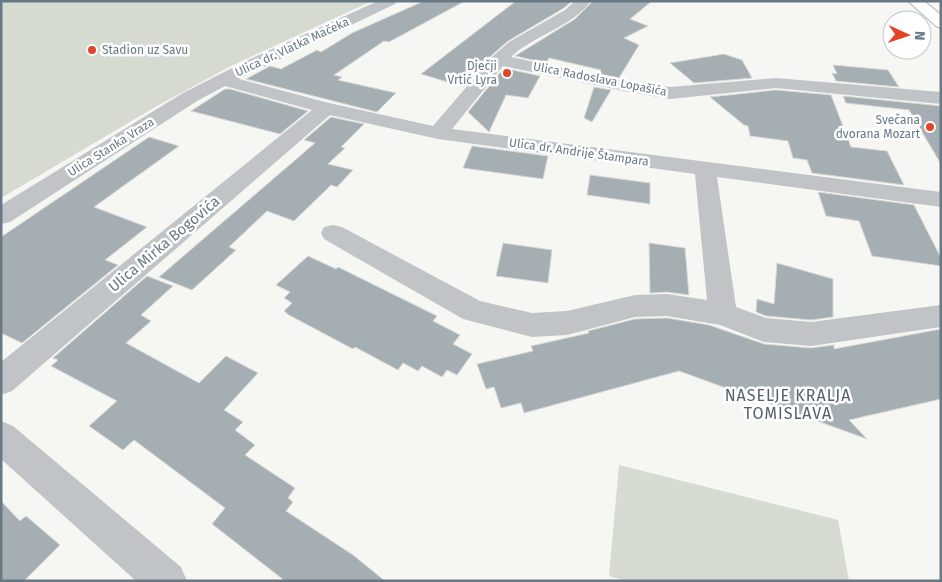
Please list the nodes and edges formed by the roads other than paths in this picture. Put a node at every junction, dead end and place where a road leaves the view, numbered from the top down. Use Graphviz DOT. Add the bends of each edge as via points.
graph roads {
  1 [pos="390,1"];
  2 [pos="584,1"];
  3 [pos="915,1"];
  4 [pos="941,23"];
  5 [pos="499,60"];
  6 [pos="222,80"];
  7 [pos="941,98"];
  8 [pos="326,108"];
  9 [pos="438,133"];
  10 [pos="705,169"];
  11 [pos="941,200"];
  12 [pos="1,216"];
  13 [pos="333,233"];
  14 [pos="722,314"];
  15 [pos="941,316"];
  16 [pos="1,381"];
  17 [pos="1,437"];
  18 [pos="167,581"];
  1 -- 6 [label="street, Ulica dr. Vlatka Mačeka"];
  2 -- 5 [label="street" via="515,45"];
  3 -- 4 [label="main road"];
  5 -- 7 [label="street, Ulica Radoslava Lopašića" via="670,94 776,83"];
  5 -- 9 [label="street"];
  6 -- 8 [label="street, Ulica dr. Andrije Štampara"];
  6 -- 12 [label="street, Ulica Stanka Vraza"];
  8 -- 9 [label="street, Ulica dr. Andrije Štampara"];
  8 -- 16 [label="street, Ulica Mirka Bogovića"];
  9 -- 10 [label="street, Ulica dr. Andrije Štampara"];
  10 -- 11 [label="street, Ulica dr. Andrije Štampara"];
  10 -- 14 [label="street"];
  13 -- 14 [label="street" via="473,311 532,325 567,323 635,306 667,305"];
  14 -- 15 [label="street" via="764,330 811,334"];
  17 -- 18 [label="street"];
}
